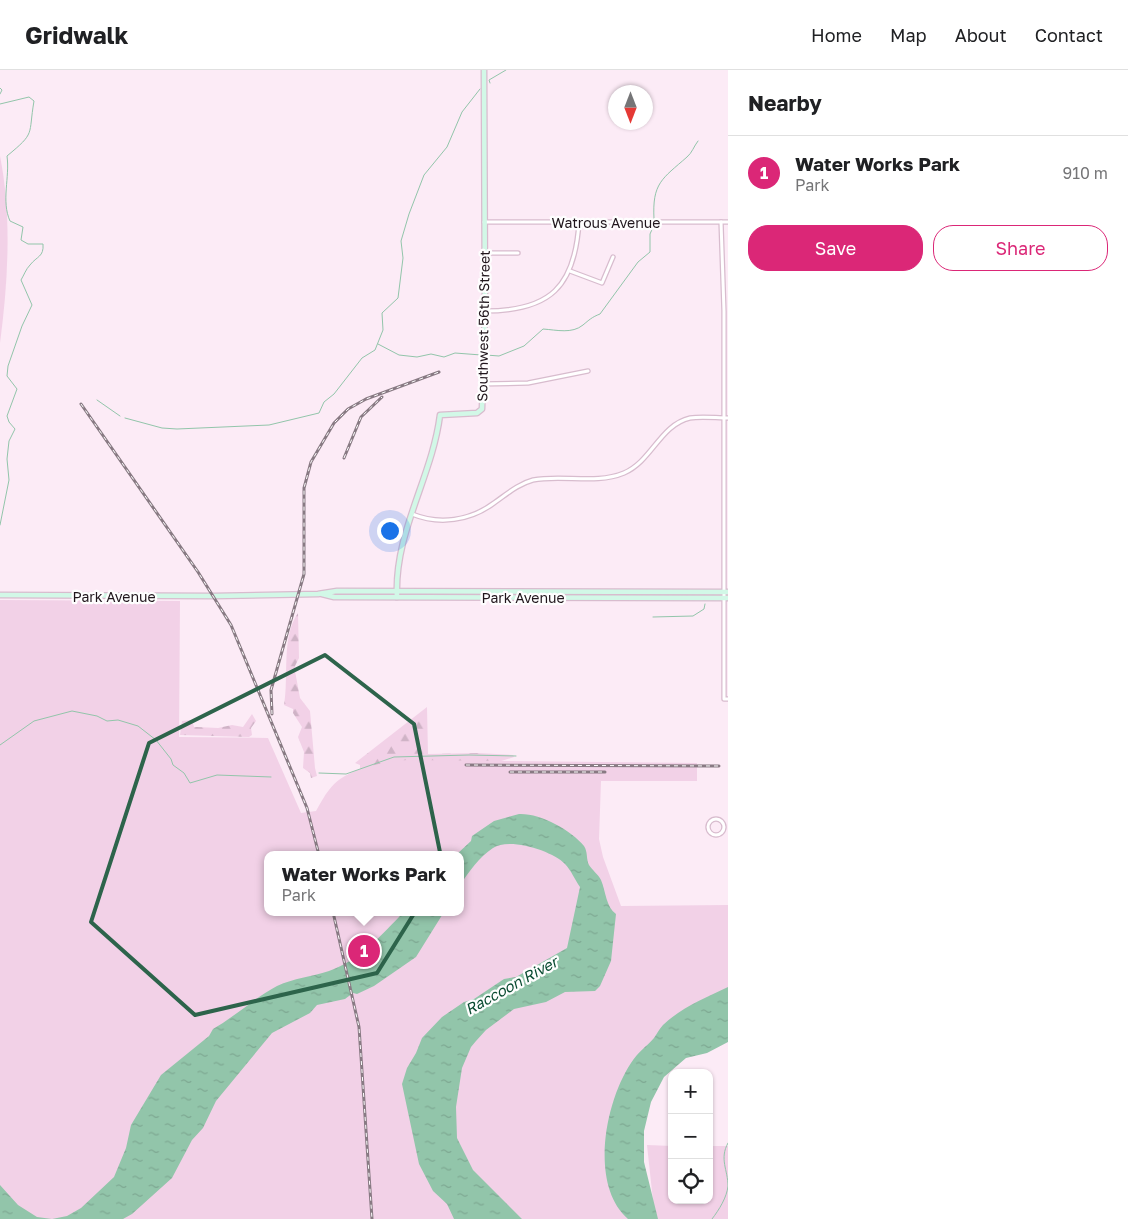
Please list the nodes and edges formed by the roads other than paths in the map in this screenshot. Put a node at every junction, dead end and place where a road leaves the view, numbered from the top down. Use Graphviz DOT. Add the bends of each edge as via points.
graph roads {
  1 [pos="484,70"];
  2 [pos="484,222"];
  3 [pos="579,222"];
  4 [pos="721,222"];
  5 [pos="728,222"];
  6 [pos="484,253"];
  7 [pos="518,253"];
  8 [pos="613,257"];
  9 [pos="570,270"];
  10 [pos="485,311"];
  11 [pos="588,371"];
  12 [pos="483,384"];
  13 [pos="726,418"];
  14 [pos="412,514"];
  15 [pos="397,591"];
  16 [pos="318,594"];
  17 [pos="0,595"];
  18 [pos="726,595"];
  19 [pos="397,597"];
  20 [pos="726,699"];
  21 [pos="726,824"];
  22 [pos="726,830"];
  1 -- 2 [label="main road, Southwest 56th Street"];
  2 -- 3 [label="street, Watrous Avenue"];
  2 -- 6 [label="main road, Southwest 56th Street"];
  3 -- 4 [label="street, Watrous Avenue"];
  3 -- 9 [label="street" via="578,245"];
  4 -- 5 [label="street, Watrous Avenue"];
  4 -- 13 [label="street"];
  6 -- 7 [label="street"];
  6 -- 10 [label="main road, Southwest 56th Street"];
  8 -- 9 [label="street" via="602,283"];
  9 -- 10 [label="street" via="557,289 540,301 509,310"];
  10 -- 12 [label="main road, Southwest 56th Street"];
  11 -- 12 [label="street" via="528,383"];
  12 -- 14 [label="main road, Southwest 56th Street" via="480,412 440,415 433,455"];
  13 -- 14 [label="street" via="695,418 678,423 664,434 641,462 617,476 532,481 516,487 481,511 459,519 437,520"];
  13 -- 18 [label="street"];
  14 -- 15 [label="main road, Southwest 56th Street" via="400,549"];
  15 -- 16 [label="main road, Park Avenue"];
  15 -- 18 [label="main road, Park Avenue"];
  15 -- 19 [label="main road, Southwest 56th Street"];
  16 -- 17 [label="main road, Park Avenue"];
  16 -- 19 [label="main road, Park Avenue"];
  18 -- 19 [label="main road, Park Avenue"];
  18 -- 20 [label="street"];
  21 -- 22 [label="street"];
  21 -- 22 [label="street" via="714,819 708,827 715,835"];
}
